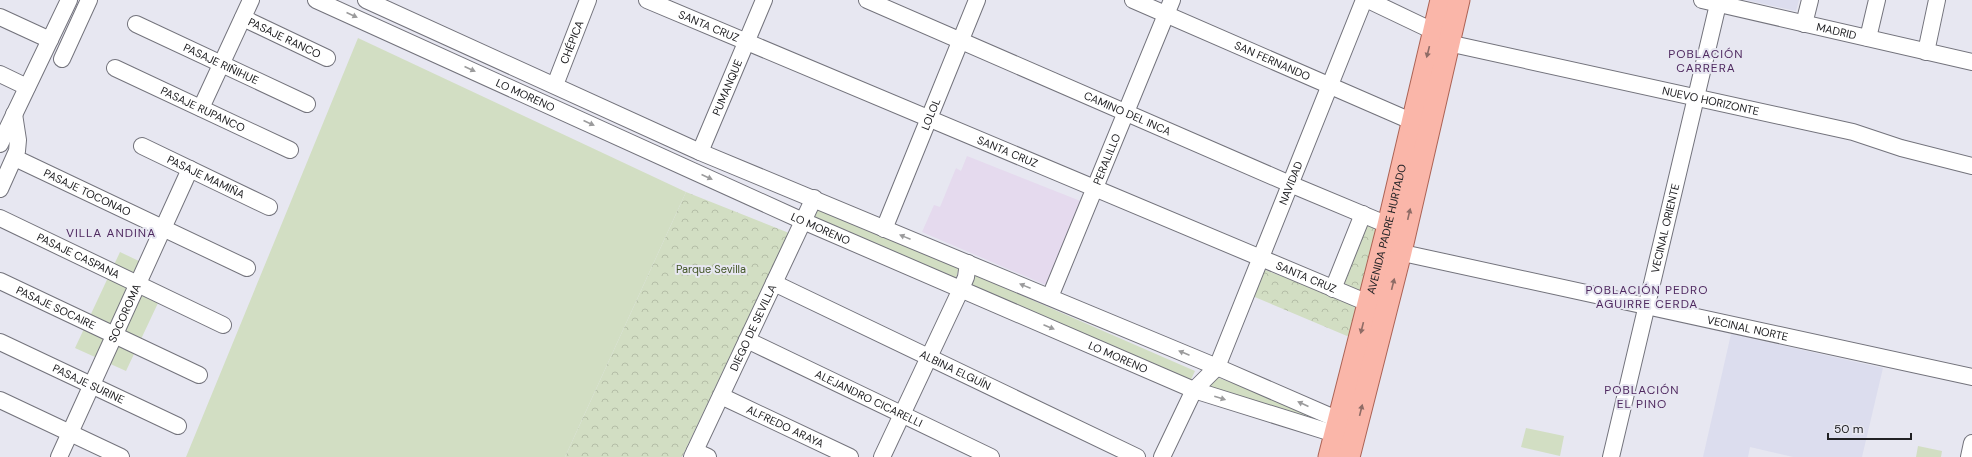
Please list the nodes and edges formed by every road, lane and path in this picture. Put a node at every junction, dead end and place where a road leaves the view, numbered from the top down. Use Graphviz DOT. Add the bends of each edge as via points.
graph roads {
  1 [pos="69,0"];
  2 [pos="89,0"];
  3 [pos="251,0"];
  4 [pos="316,0"];
  5 [pos="366,0"];
  6 [pos="588,0"];
  7 [pos="647,0"];
  8 [pos="764,0"];
  9 [pos="868,0"];
  10 [pos="977,0"];
  11 [pos="1133,0"];
  12 [pos="1364,0"];
  13 [pos="1368,0"];
  14 [pos="1441,0"];
  15 [pos="1459,0"];
  16 [pos="1702,0"];
  17 [pos="1810,0"];
  18 [pos="1877,0"];
  19 [pos="1937,0"];
  20 [pos="1719,2"];
  21 [pos="389,4"];
  22 [pos="1169,7"];
  23 [pos="0,17"];
  24 [pos="243,18"];
  25 [pos="136,24"];
  26 [pos="1804,24"];
  27 [pos="1441,37"];
  28 [pos="1868,38"];
  29 [pos="50,40"];
  30 [pos="960,41"];
  31 [pos="746,42"];
  32 [pos="1926,52"];
  33 [pos="327,58"];
  34 [pos="62,60"];
  35 [pos="1972,62"];
  36 [pos="221,64"];
  37 [pos="115,68"];
  38 [pos="0,74"];
  39 [pos="555,85"];
  40 [pos="1330,85"];
  41 [pos="27,87"];
  42 [pos="1696,98"];
  43 [pos="307,104"];
  44 [pos="201,108"];
  45 [pos="1126,112"];
  46 [pos="14,114"];
  47 [pos="929,119"];
  48 [pos="1411,121"];
  49 [pos="2,134"];
  50 [pos="142,146"];
  51 [pos="290,150"];
  52 [pos="700,152"];
  53 [pos="15,158"];
  54 [pos="1972,166"];
  55 [pos="190,169"];
  56 [pos="1290,184"];
  57 [pos="1094,188"];
  58 [pos="0,189"];
  59 [pos="814,198"];
  60 [pos="270,207"];
  61 [pos="1362,214"];
  62 [pos="0,218"];
  63 [pos="803,221"];
  64 [pos="1388,225"];
  65 [pos="163,228"];
  66 [pos="884,229"];
  67 [pos="1392,250"];
  68 [pos="1260,258"];
  69 [pos="968,263"];
  70 [pos="247,268"];
  71 [pos="0,281"];
  72 [pos="774,283"];
  73 [pos="138,284"];
  74 [pos="1333,288"];
  75 [pos="962,289"];
  76 [pos="1050,297"];
  77 [pos="1368,303"];
  78 [pos="1647,306"];
  79 [pos="223,325"];
  80 [pos="114,335"];
  81 [pos="747,340"];
  82 [pos="0,342"];
  83 [pos="929,358"];
  84 [pos="1217,367"];
  85 [pos="199,375"];
  86 [pos="1972,377"];
  87 [pos="91,385"];
  88 [pos="1194,390"];
  89 [pos="721,396"];
  90 [pos="0,400"];
  91 [pos="902,414"];
  92 [pos="178,426"];
  93 [pos="1337,427"];
  94 [pos="70,433"];
  95 [pos="1972,443"];
  96 [pos="1350,452"];
  97 [pos="698,455"];
  98 [pos="1167,455"];
  99 [pos="59,457"];
  100 [pos="121,457"];
  101 [pos="850,457"];
  102 [pos="882,457"];
  103 [pos="991,457"];
  104 [pos="1137,457"];
  105 [pos="1329,457"];
  106 [pos="1611,457"];
  107 [pos="1969,457"];
  1 -- 29 [label="street"];
  2 -- 34 [label="street"];
  3 -- 24 [label="street"];
  4 -- 63 [label="street, LO MORENO, one-way"];
  5 -- 21 [label="street, LO MORENO"];
  6 -- 39 [label="street, CHÉPICA"];
  7 -- 31 [label="street, SANTA CRUZ"];
  8 -- 31 [label="street, PUMANQUE"];
  9 -- 30 [label="street, CAMINO DEL INCA"];
  10 -- 30 [label="street, LOLOL"];
  11 -- 22 [label="street, SAN FERNANDO"];
  12 -- 40 [label="street, NAVIDAD"];
  13 -- 27 [label="street, NUEVO HORIZONTE"];
  14 -- 27 [label="main road, AVENIDA PADRE HURTADO"];
  15 -- 27 [label="main road, AVENIDA PADRE HURTADO"];
  16 -- 20 [label="street, MADRID"];
  17 -- 26 [label="street"];
  18 -- 28 [label="street"];
  19 -- 32 [label="street"];
  20 -- 26 [label="street, MADRID"];
  20 -- 42 [label="street, VECINAL ORIENTE"];
  21 -- 39 [label="street, LO MORENO"];
  22 -- 40 [label="street, SAN FERNANDO"];
  22 -- 45 [label="street, PERALILLO"];
  23 -- 29 [label="street"];
  24 -- 33 [label="street, PASAJE RANCO"];
  24 -- 36 [label="street"];
  25 -- 36 [label="street, PASAJE RIÑIHUE"];
  26 -- 28 [label="street, MADRID"];
  27 -- 42 [label="street, NUEVO HORIZONTE"];
  27 -- 48 [label="main road, AVENIDA PADRE HURTADO, one-way"];
  67 -- 27 [label="main road, AVENIDA PADRE HURTADO, one-way"];
  28 -- 32 [label="street, MADRID"];
  29 -- 41 [label="street"];
  30 -- 45 [label="street, CAMINO DEL INCA"];
  30 -- 47 [label="street, LOLOL"];
  31 -- 47 [label="street, SANTA CRUZ"];
  31 -- 52 [label="street, PUMANQUE"];
  32 -- 35 [label="street, MADRID"];
  36 -- 43 [label="street, PASAJE RIÑIHUE"];
  36 -- 44 [label="street"];
  37 -- 44 [label="street, PASAJE RUPANCO"];
  38 -- 41 [label="street"];
  39 -- 52 [label="street, LO MORENO"];
  40 -- 48 [label="street, SAN FERNANDO"];
  40 -- 56 [label="street, NAVIDAD"];
  41 -- 46 [label="street"];
  42 -- 54 [label="street, NUEVO HORIZONTE" via="1853,132 1901,148"];
  42 -- 78 [label="street, VECINAL ORIENTE"];
  44 -- 51 [label="street, PASAJE RUPANCO"];
  45 -- 56 [label="street, CAMINO DEL INCA"];
  45 -- 57 [label="street, PERALILLO"];
  46 -- 49 [label="street"];
  46 -- 53 [label="street" via="18,140"];
  47 -- 57 [label="street, SANTA CRUZ"];
  47 -- 66 [label="street, LOLOL"];
  48 -- 64 [label="main road, AVENIDA PADRE HURTADO"];
  50 -- 55 [label="street, PASAJE MAMIÑA"];
  52 -- 59 [label="street, LO MORENO"];
  53 -- 58 [label="street"];
  53 -- 65 [label="street, PASAJE TOCONAO"];
  55 -- 60 [label="street, PASAJE MAMIÑA"];
  55 -- 65 [label="street, SOCOROMA"];
  56 -- 61 [label="street, CAMINO DEL INCA"];
  56 -- 68 [label="street, NAVIDAD"];
  57 -- 68 [label="street, SANTA CRUZ"];
  57 -- 76 [label="street, PERALILLO"];
  59 -- 63 [label="street, DIEGO DE SEVILLA"];
  59 -- 66 [label="street, LO MORENO"];
  61 -- 64 [label="street, CAMINO DEL INCA"];
  61 -- 74 [label="street"];
  62 -- 73 [label="street, PASAJE CASPANA"];
  63 -- 72 [label="street, DIEGO DE SEVILLA"];
  63 -- 75 [label="street, LO MORENO"];
  64 -- 67 [label="main road, AVENIDA PADRE HURTADO"];
  65 -- 70 [label="street, PASAJE TOCONAO"];
  65 -- 73 [label="street, SOCOROMA"];
  69 -- 66 [label="street, LO MORENO, one-way"];
  67 -- 77 [label="main road, AVENIDA PADRE HURTADO"];
  67 -- 78 [label="street, VECINAL NORTE"];
  96 -- 67 [label="main road, AVENIDA PADRE HURTADO, one-way"];
  68 -- 74 [label="street, SANTA CRUZ"];
  68 -- 84 [label="street, NAVIDAD"];
  69 -- 75 [label="street"];
  76 -- 69 [label="street, LO MORENO, one-way"];
  71 -- 80 [label="street, PASAJE SOCAIRE"];
  72 -- 81 [label="street, DIEGO DE SEVILLA"];
  72 -- 83 [label="street, ALBINA ELGUÍN"];
  73 -- 79 [label="street, PASAJE CASPANA"];
  73 -- 80 [label="street, SOCOROMA"];
  74 -- 77 [label="street, SANTA CRUZ"];
  75 -- 83 [label="street"];
  75 -- 88 [label="street, LO MORENO, one-way"];
  84 -- 76 [label="street, LO MORENO, one-way"];
  77 -- 93 [label="main road, AVENIDA PADRE HURTADO, one-way"];
  78 -- 86 [label="street, VECINAL NORTE"];
  78 -- 106 [label="street, VECINAL ORIENTE"];
  80 -- 85 [label="street, PASAJE SOCAIRE"];
  80 -- 87 [label="street, SOCOROMA"];
  81 -- 89 [label="street, DIEGO DE SEVILLA"];
  81 -- 91 [label="street, ALEJANDRO CICARELLI"];
  82 -- 87 [label="street, PASAJE SURINE"];
  83 -- 91 [label="street"];
  83 -- 104 [label="street, ALBINA ELGUÍN"];
  84 -- 88 [label="street"];
  93 -- 84 [label="street, LO MORENO, one-way"];
  87 -- 92 [label="street, PASAJE SURINE"];
  87 -- 94 [label="street, SOCOROMA"];
  88 -- 93 [label="street, LO MORENO, one-way"];
  88 -- 98 [label="street"];
  89 -- 97 [label="street, DIEGO DE SEVILLA"];
  89 -- 101 [label="street, ALFREDO ARAYA"];
  90 -- 94 [label="street"];
  91 -- 102 [label="street"];
  91 -- 103 [label="street, ALEJANDRO CICARELLI"];
  93 -- 96 [label="main road" via="1346,429"];
  93 -- 105 [label="main road, AVENIDA PADRE HURTADO"];
  94 -- 99 [label="street, SOCOROMA"];
  94 -- 100 [label="street"];
  95 -- 107 [label="street"];
}
